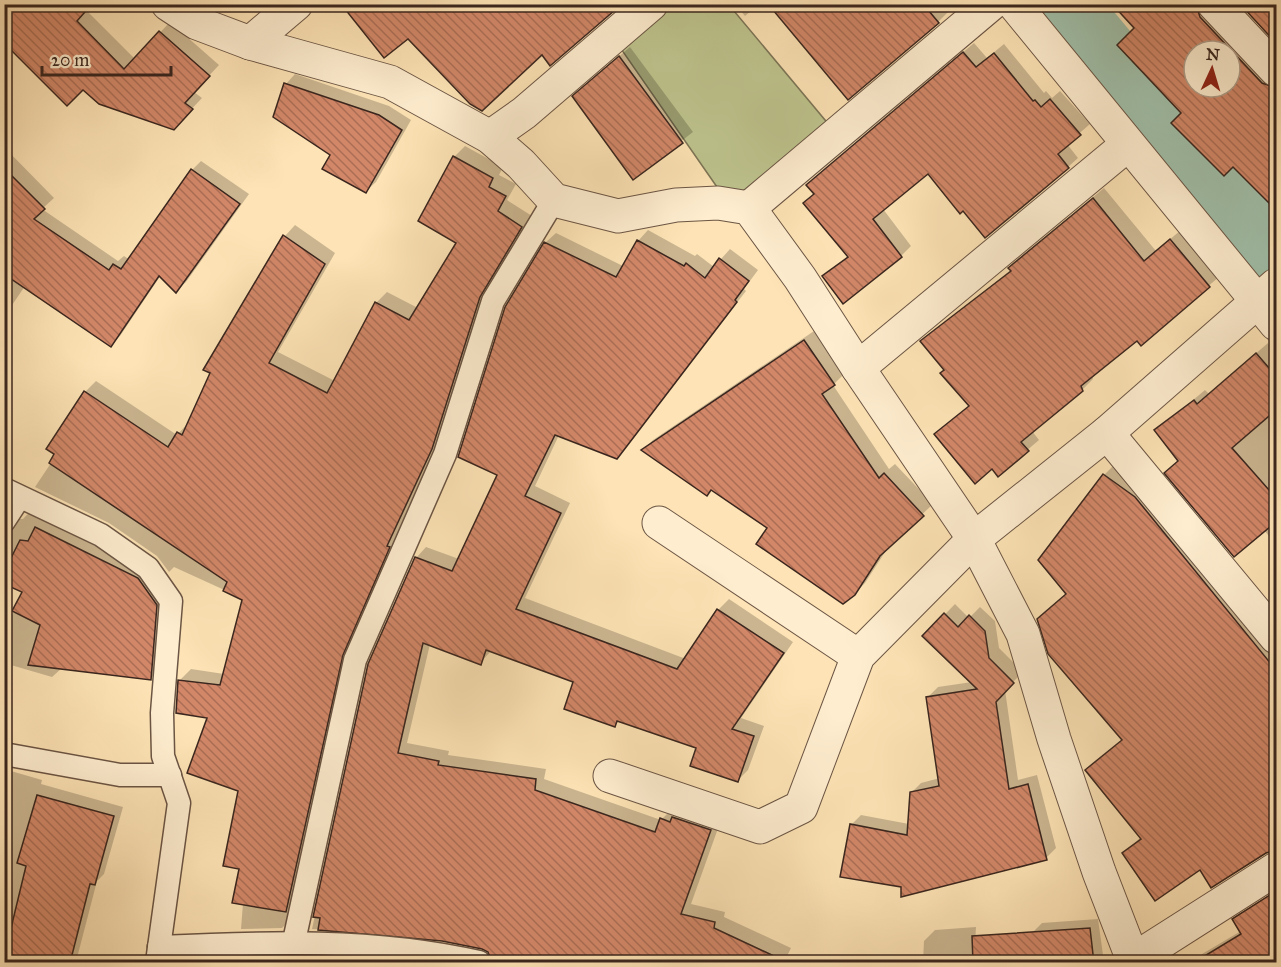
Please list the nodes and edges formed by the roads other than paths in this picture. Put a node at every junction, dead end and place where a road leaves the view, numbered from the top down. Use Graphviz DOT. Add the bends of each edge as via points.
graph roads {
  1 [pos="168,4"];
  2 [pos="296,4"];
  3 [pos="651,4"];
  4 [pos="991,4"];
  5 [pos="1014,4"];
  6 [pos="1214,4"];
  7 [pos="250,43"];
  8 [pos="1276,70"];
  9 [pos="490,137"];
  10 [pos="1127,145"];
  11 [pos="554,200"];
  12 [pos="749,208"];
  13 [pos="1271,304"];
  14 [pos="858,368"];
  15 [pos="1107,433"];
  16 [pos="12,494"];
  17 [pos="4,521"];
  18 [pos="659,523"];
  19 [pos="974,539"];
  20 [pos="1276,637"];
  21 [pos="858,656"];
  22 [pos="4,754"];
  23 [pos="170,775"];
  24 [pos="610,776"];
  25 [pos="1276,869"];
  26 [pos="294,941"];
  27 [pos="158,955"];
  28 [pos="1133,961"];
  29 [pos="479,963"];
  1 -- 7 [label="street" via="197,23"];
  2 -- 7 [label="street"];
  3 -- 9 [label="street" via="524,113"];
  4 -- 12 [label="street"];
  5 -- 10 [label="street"];
  6 -- 8 [label="street"];
  7 -- 9 [label="street" via="390,82"];
  9 -- 11 [label="street"];
  10 -- 13 [label="street"];
  10 -- 14 [label="street"];
  11 -- 12 [label="street" via="618,216 675,205 718,203"];
  11 -- 26 [label="lane" via="493,301 445,454 355,660"];
  12 -- 14 [label="street"];
  13 -- 15 [label="street"];
  14 -- 19 [label="street"];
  15 -- 19 [label="street"];
  15 -- 20 [label="street"];
  16 -- 17 [label="lane"];
  16 -- 23 [label="lane" via="101,536 148,568 171,601 162,713 163,756"];
  18 -- 21 [label="street"];
  19 -- 21 [label="street"];
  19 -- 28 [label="street" via="1023,634 1098,872"];
  21 -- 24 [label="street" via="801,807 760,827"];
  22 -- 23 [label="lane" via="120,776"];
  23 -- 27 [label="lane" via="179,803"];
  25 -- 28 [label="street"];
  26 -- 27 [label="lane"];
  26 -- 29 [label="lane" via="438,953"];
}
